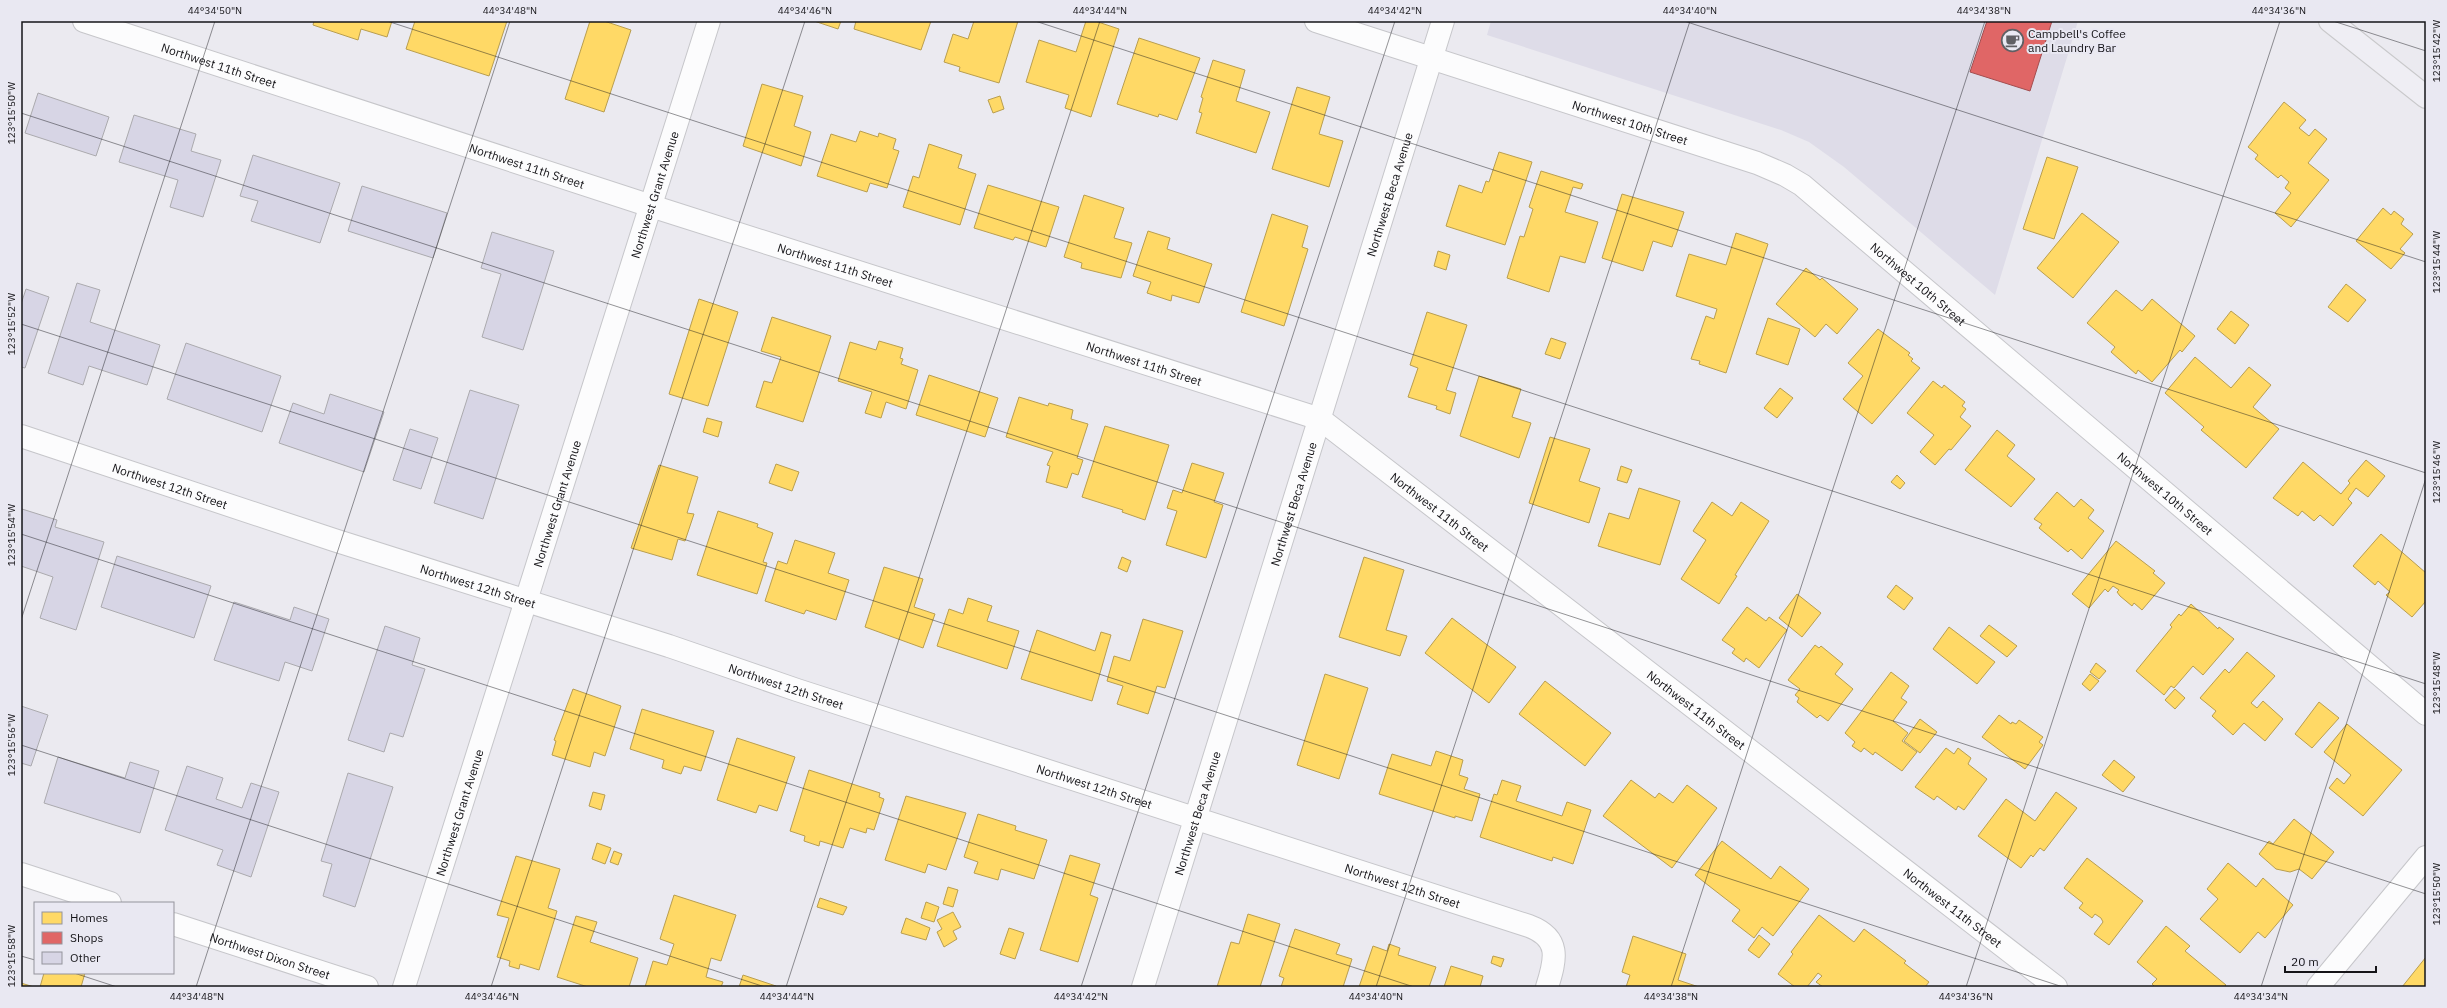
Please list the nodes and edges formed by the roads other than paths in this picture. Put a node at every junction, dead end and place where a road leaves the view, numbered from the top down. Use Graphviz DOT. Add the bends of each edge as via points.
graph roads {
  1 [pos="84,21"];
  2 [pos="709,21"];
  3 [pos="1316,21"];
  4 [pos="1443,21"];
  5 [pos="2330,21"];
  6 [pos="1432,58"];
  7 [pos="2424,91"];
  8 [pos="651,206"];
  9 [pos="1320,419"];
  10 [pos="21,436"];
  11 [pos="527,601"];
  12 [pos="2426,714"];
  13 [pos="1196,819"];
  14 [pos="2426,857"];
  15 [pos="21,874"];
  16 [pos="107,902"];
  17 [pos="174,924"];
  18 [pos="367,987"];
  19 [pos="404,987"];
  20 [pos="1143,987"];
  21 [pos="1547,987"];
  22 [pos="2056,987"];
  23 [pos="2318,987"];
  1 -- 8 [label="street, Northwest 11th Street"];
  2 -- 8 [label="street, Northwest Grant Avenue"];
  3 -- 6 [label="street, Northwest 10th Street"];
  4 -- 6 [label="street, Northwest Beca Avenue"];
  5 -- 7 [label="main road"];
  6 -- 9 [label="street, Northwest Beca Avenue"];
  6 -- 12 [label="street, Northwest 10th Street" via="1757,163 1802,185"];
  8 -- 9 [label="street, Northwest 11th Street"];
  8 -- 11 [label="street, Northwest Grant Avenue"];
  9 -- 13 [label="street, Northwest Beca Avenue"];
  9 -- 22 [label="street, Northwest 11th Street"];
  10 -- 11 [label="street, Northwest 12th Street" via="326,538"];
  11 -- 13 [label="street, Northwest 12th Street"];
  11 -- 19 [label="street, Northwest Grant Avenue"];
  13 -- 20 [label="street, Northwest Beca Avenue"];
  13 -- 21 [label="street, Northwest 12th Street" via="1540,930 1548,938 1555,961"];
  14 -- 23 [label="street"];
  15 -- 16 [label="street"];
  17 -- 18 [label="street, Northwest Dixon Street"];
}
